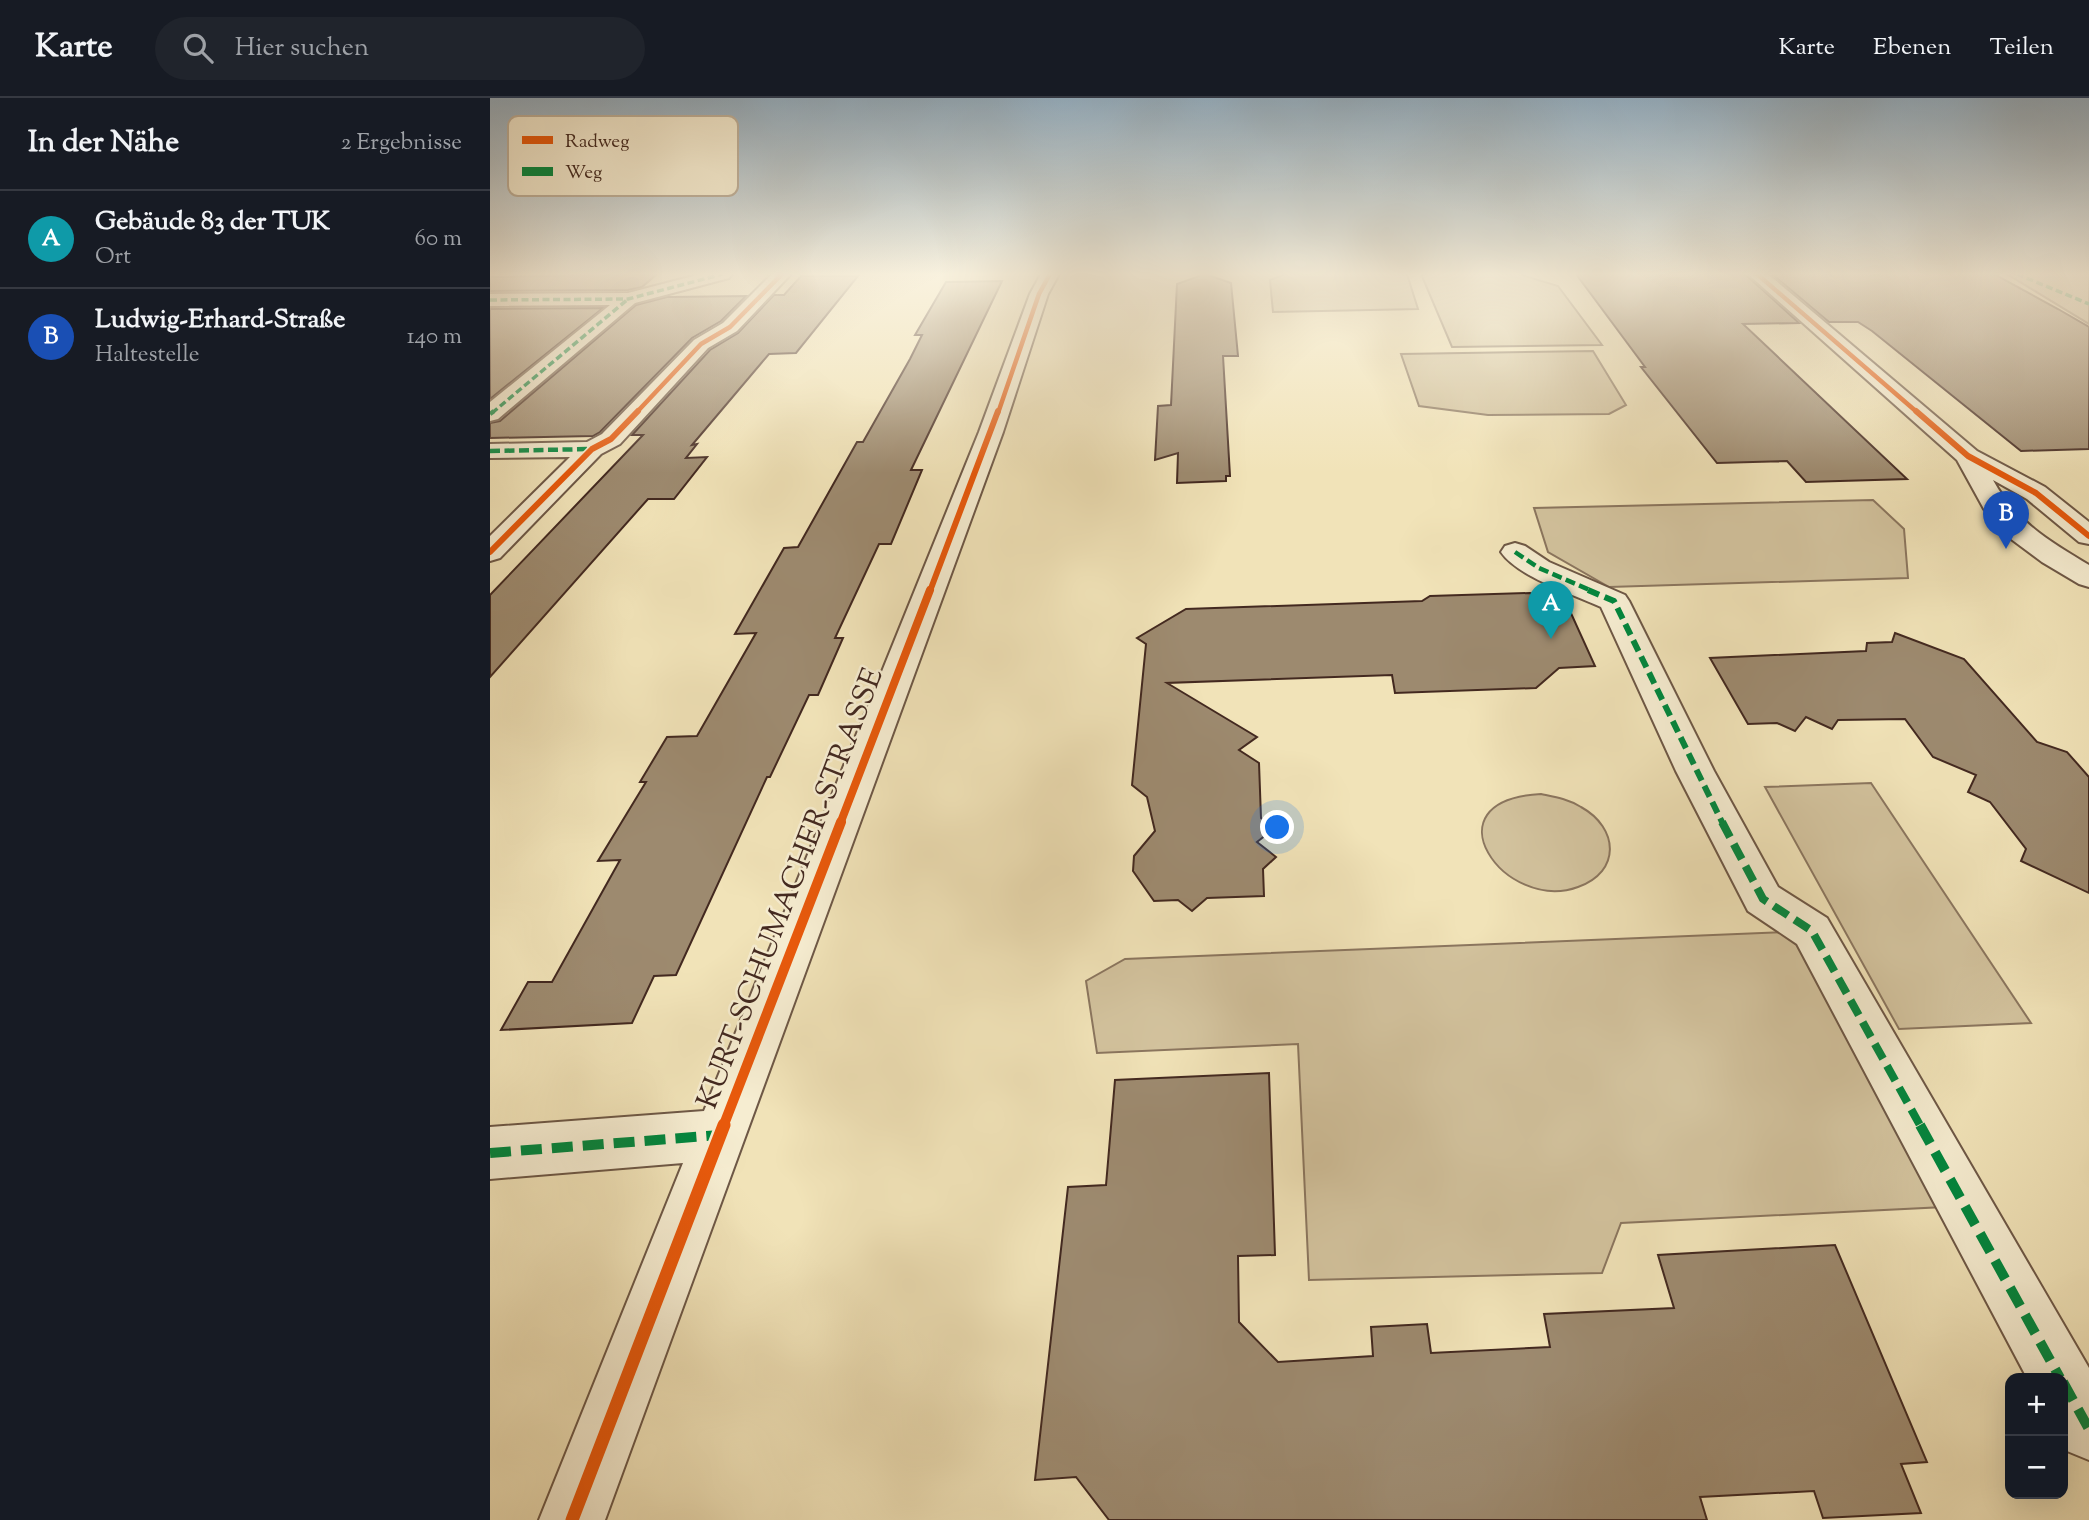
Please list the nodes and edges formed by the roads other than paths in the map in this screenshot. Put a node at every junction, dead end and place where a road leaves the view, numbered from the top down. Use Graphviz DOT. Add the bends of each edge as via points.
graph roads {
  1 [pos="578,340"];
  2 [pos="707,340"];
  3 [pos="1023,340"];
  4 [pos="1833,340"];
  5 [pos="490,414"];
  6 [pos="593,449"];
  7 [pos="490,451"];
  8 [pos="1968,456"];
  9 [pos="2089,536"];
  10 [pos="490,552"];
  11 [pos="1515,552"];
  12 [pos="2089,578"];
  13 [pos="720,1135"];
  14 [pos="490,1153"];
  15 [pos="2058,1373"];
  16 [pos="2068,1391"];
  17 [pos="2089,1429"];
  18 [pos="572,1520"];
  1 -- 5 [label="street"];
  2 -- 6 [label="street" via="611,439"];
  3 -- 13 [label="street, KURT-SCHUMACHER-STRASSE"];
  4 -- 8 [label="street"];
  6 -- 7 [label="street"];
  6 -- 10 [label="street"];
  8 -- 9 [label="street" via="2036,493"];
  8 -- 12 [label="street" via="1998,509 2020,532"];
  11 -- 15 [label="street" via="1539,568 1614,601 1695,771 1763,899 1812,931"];
  13 -- 14 [label="street"];
  13 -- 18 [label="street, KURT-SCHUMACHER-STRASSE"];
  16 -- 17 [label="street"];
}
